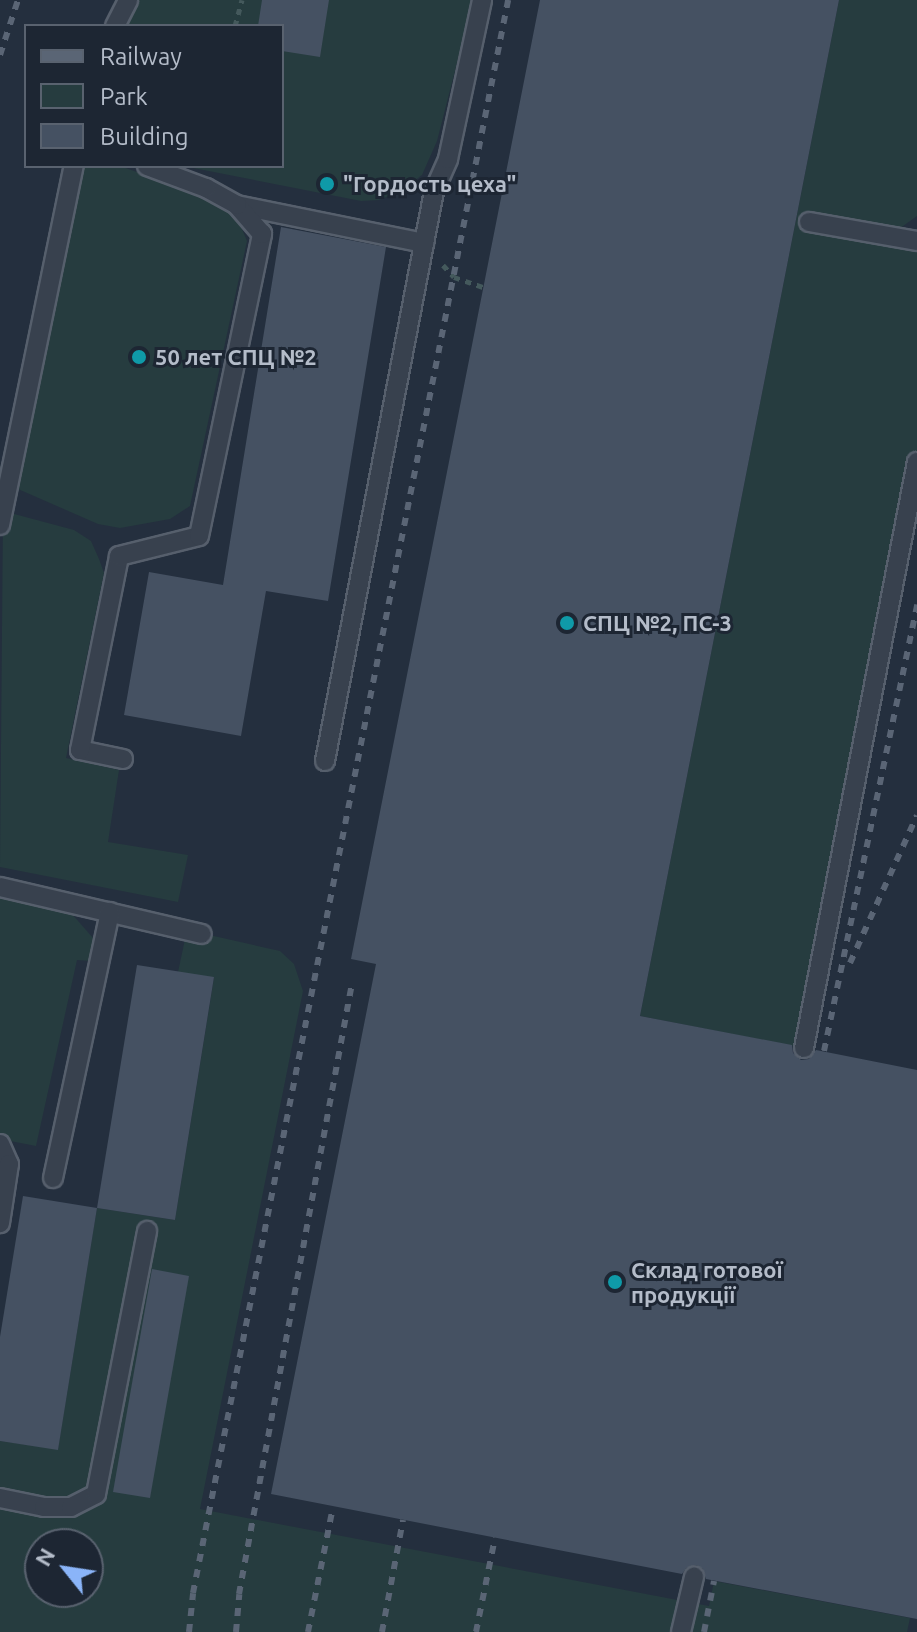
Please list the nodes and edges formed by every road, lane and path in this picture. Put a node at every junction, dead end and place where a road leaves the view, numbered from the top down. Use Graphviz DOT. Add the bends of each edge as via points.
graph roads {
  1 [pos="128,0"];
  2 [pos="242,0"];
  3 [pos="482,0"];
  4 [pos="116,24"];
  5 [pos="236,24"];
  6 [pos="74,168"];
  7 [pos="152,168"];
  8 [pos="237,205"];
  9 [pos="809,222"];
  10 [pos="917,241"];
  11 [pos="424,243"];
  12 [pos="483,287"];
  13 [pos="917,462"];
  14 [pos="0,525"];
  15 [pos="123,759"];
  16 [pos="325,761"];
  17 [pos="0,887"];
  18 [pos="110,912"];
  19 [pos="202,934"];
  20 [pos="804,1048"];
  21 [pos="0,1144"];
  22 [pos="53,1178"];
  23 [pos="0,1223"];
  24 [pos="147,1231"];
  25 [pos="0,1498"];
  26 [pos="694,1577"];
  27 [pos="686,1631"];
  1 -- 4 [label="lane"];
  2 -- 5 [label="path"];
  3 -- 11 [label="lane"];
  6 -- 14 [label="lane"];
  7 -- 8 [label="lane"];
  8 -- 11 [label="lane"];
  8 -- 15 [label="lane" via="262,234 199,536 119,556 80,750"];
  9 -- 10 [label="lane"];
  11 -- 12 [label="path" via="454,277"];
  11 -- 16 [label="lane"];
  13 -- 20 [label="lane"];
  17 -- 18 [label="lane"];
  18 -- 19 [label="lane"];
  18 -- 22 [label="lane"];
  21 -- 23 [label="lane" via="9,1164"];
  24 -- 25 [label="lane" via="96,1494 71,1507"];
  26 -- 27 [label="lane"];
}
